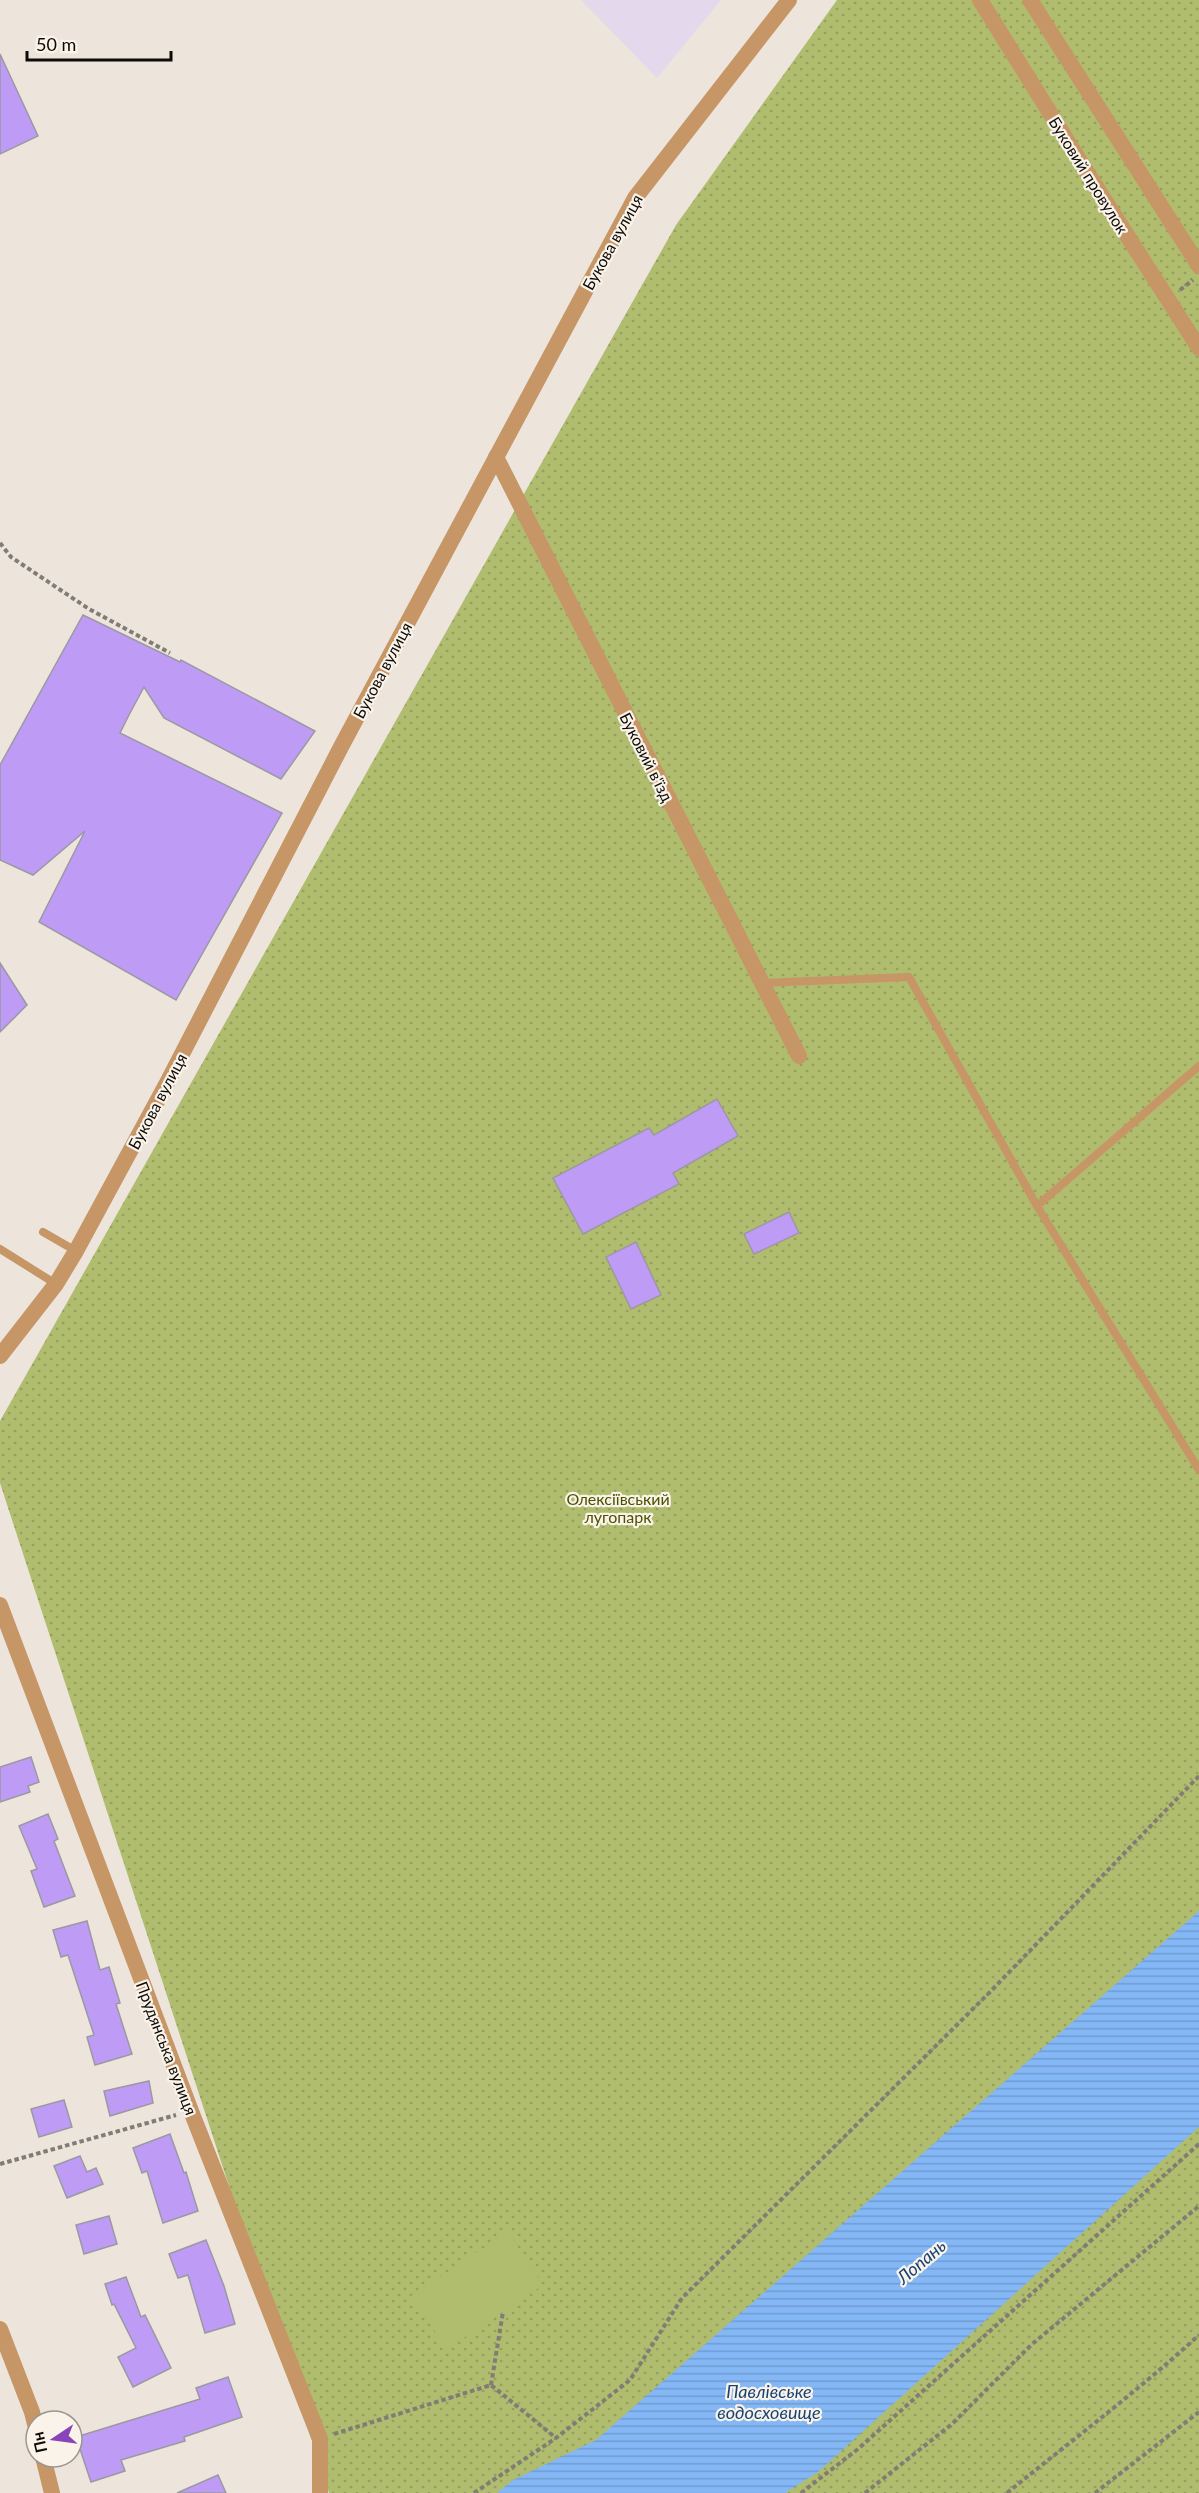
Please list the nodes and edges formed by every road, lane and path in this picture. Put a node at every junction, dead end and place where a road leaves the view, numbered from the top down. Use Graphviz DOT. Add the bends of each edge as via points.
graph roads {
  1 [pos="789,0"];
  2 [pos="981,0"];
  3 [pos="1030,0"];
  4 [pos="1199,266"];
  5 [pos="1199,348"];
  6 [pos="496,457"];
  7 [pos="0,543"];
  8 [pos="170,653"];
  9 [pos="761,982"];
  10 [pos="799,1056"];
  11 [pos="1199,1066"];
  12 [pos="1037,1206"];
  13 [pos="43,1232"];
  14 [pos="0,1249"];
  15 [pos="76,1251"];
  16 [pos="56,1284"];
  17 [pos="0,1356"];
  18 [pos="1199,1470"];
  19 [pos="0,1605"];
  20 [pos="1199,1776"];
  21 [pos="191,2111"];
  22 [pos="1199,2144"];
  23 [pos="0,2164"];
  24 [pos="1199,2206"];
  25 [pos="503,2312"];
  26 [pos="0,2329"];
  27 [pos="1199,2336"];
  28 [pos="491,2385"];
  29 [pos="31,2409"];
  30 [pos="1199,2412"];
  31 [pos="556,2438"];
  32 [pos="320,2439"];
  33 [pos="46,2469"];
  34 [pos="52,2493"];
  35 [pos="320,2493"];
  36 [pos="474,2493"];
  37 [pos="801,2493"];
  38 [pos="865,2493"];
  39 [pos="1006,2493"];
  40 [pos="1095,2493"];
  1 -- 6 [label="street, Букова вулиця" via="635,198"];
  2 -- 5 [label="street, Буковий провулок"];
  3 -- 4 [label="street"];
  6 -- 9 [label="street, Буковий в'їзд"];
  6 -- 15 [label="street, Букова вулиця"];
  7 -- 8 [label="path" via="11,557 89,609"];
  9 -- 10 [label="street, Буковий в'їзд"];
  9 -- 12 [label="lane" via="909,977"];
  11 -- 12 [label="lane"];
  12 -- 18 [label="lane"];
  13 -- 15 [label="lane"];
  14 -- 16 [label="lane"];
  15 -- 16 [label="street, Букова вулиця"];
  16 -- 17 [label="street, Букова вулиця"];
  19 -- 21 [label="street, Прудянська вулиця"];
  20 -- 31 [label="path" via="989,1993 682,2298 630,2380"];
  21 -- 23 [label="path"];
  21 -- 32 [label="street, Прудянська вулиця"];
  22 -- 37 [label="path" via="858,2449"];
  24 -- 38 [label="path" via="1031,2345 952,2424"];
  25 -- 28 [label="path"];
  26 -- 29 [label="street"];
  27 -- 39 [label="path"];
  28 -- 31 [label="path"];
  28 -- 32 [label="path"];
  30 -- 40 [label="path"];
  31 -- 36 [label="path"];
  32 -- 35 [label="street, Прудянська вулиця"];
  33 -- 34 [label="street"];
}
